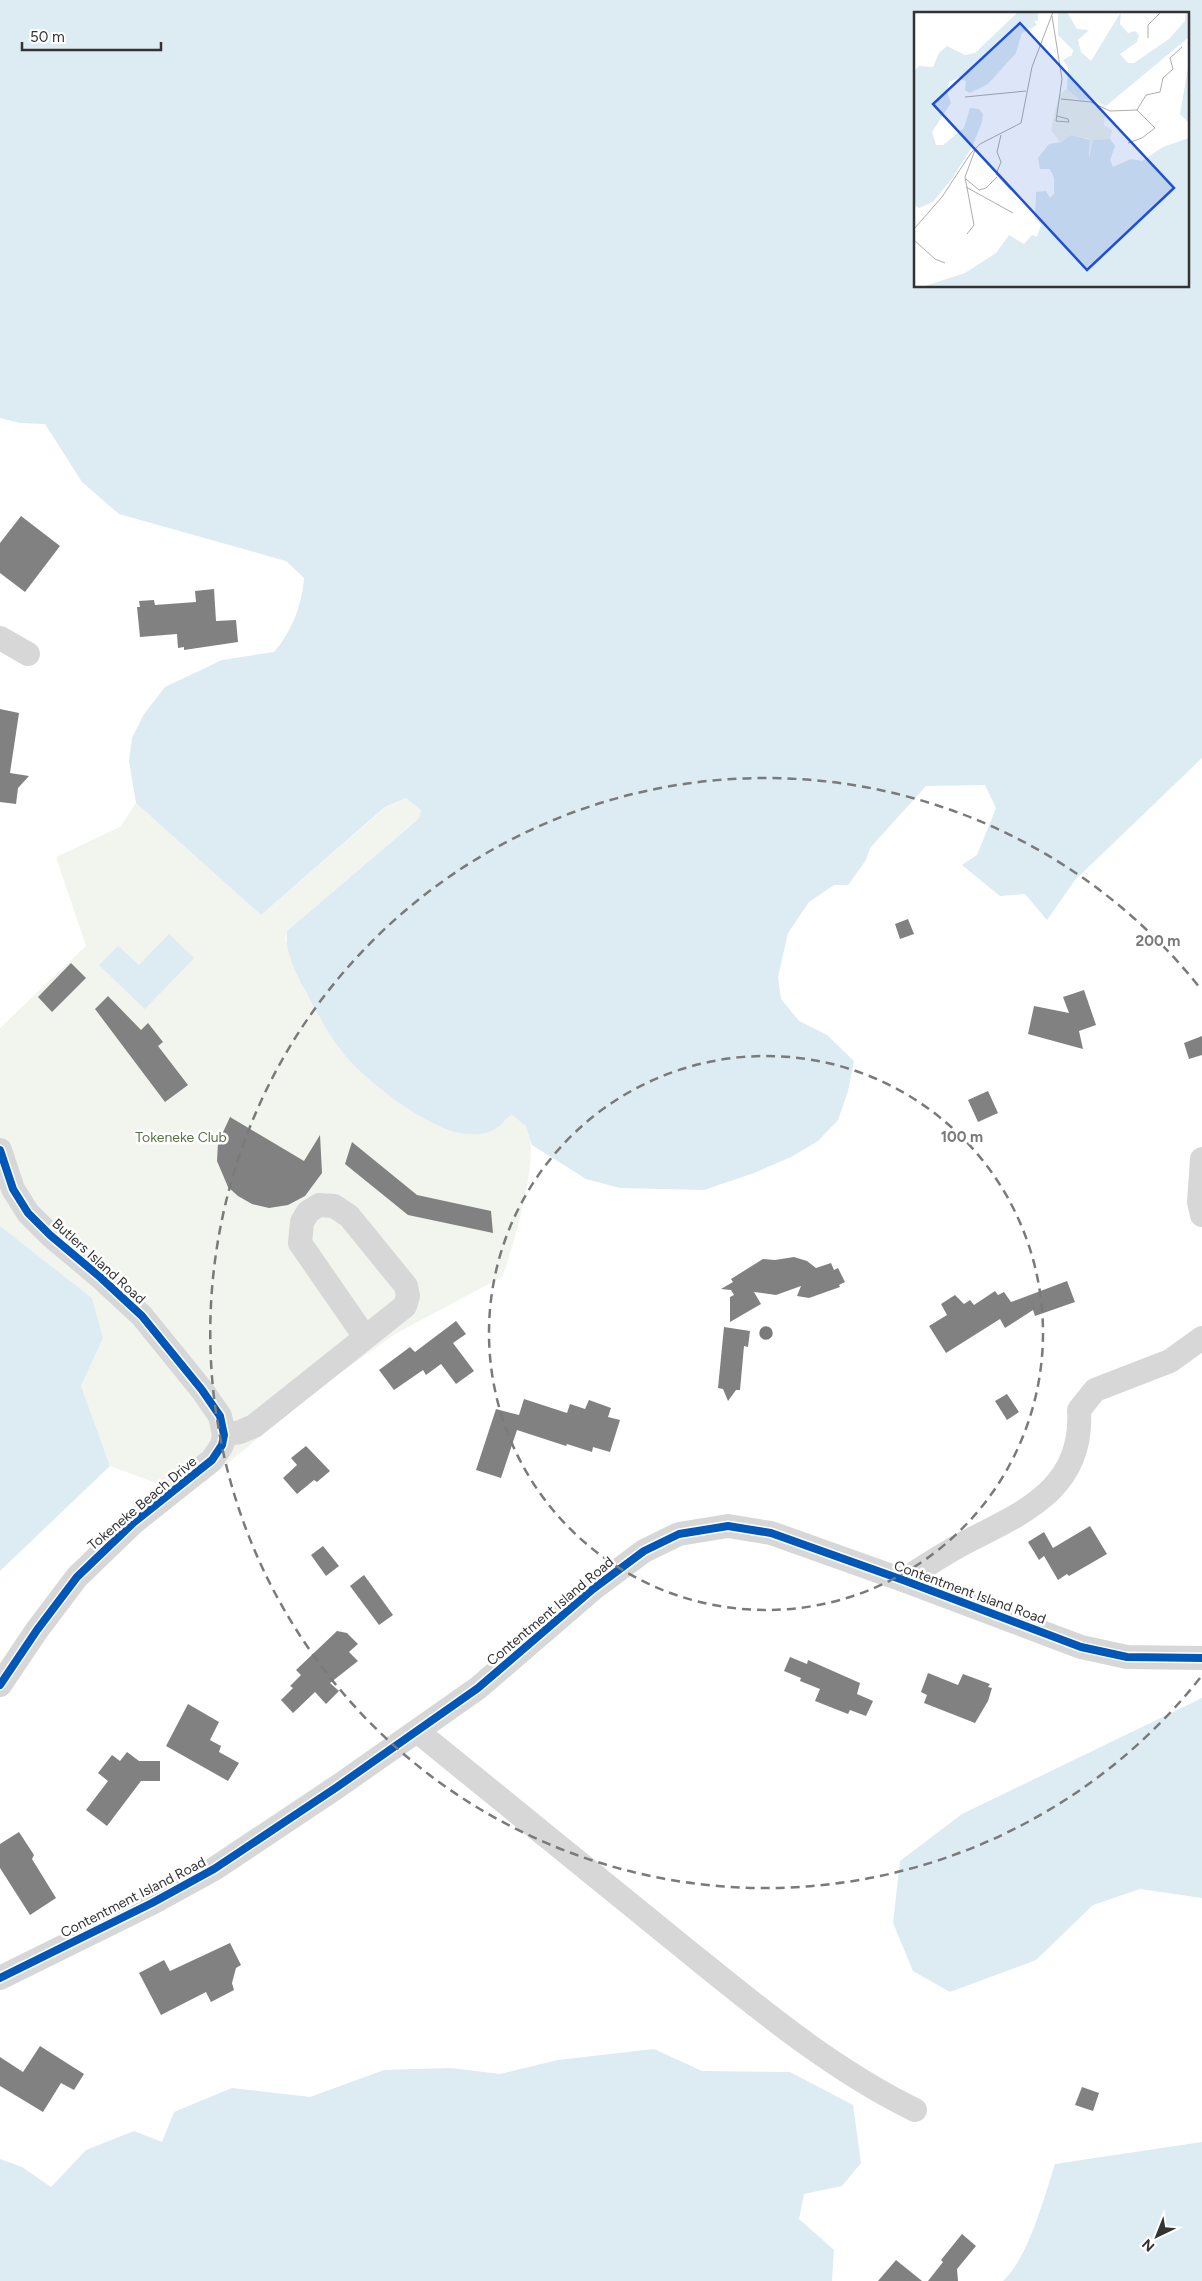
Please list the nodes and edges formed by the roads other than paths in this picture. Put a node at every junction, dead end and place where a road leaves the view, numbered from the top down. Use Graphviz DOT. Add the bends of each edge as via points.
graph roads {
  1 [pos="0,638"];
  2 [pos="28,654"];
  3 [pos="0,1150"];
  4 [pos="1202,1159"];
  5 [pos="1202,1215"];
  6 [pos="366,1337"];
  7 [pos="1202,1338"];
  8 [pos="224,1434"];
  9 [pos="904,1580"];
  10 [pos="1202,1648"];
  11 [pos="1177,1658"];
  12 [pos="1202,1658"];
  13 [pos="0,1685"];
  14 [pos="417,1731"];
  15 [pos="0,1978"];
  16 [pos="915,2110"];
  1 -- 2 [label="street"];
  3 -- 8 [label="street, Butlers Island Road" via="13,1189 28,1213 142,1316 202,1390 220,1416"];
  4 -- 5 [label="street"];
  6 -- 6 [label="street" via="404,1306 408,1296 406,1286 349,1216 334,1206 319,1205 308,1212 302,1222 300,1243"];
  6 -- 8 [label="street" via="254,1426"];
  7 -- 9 [label="street" via="1170,1361 1096,1390 1079,1410 1079,1437 1072,1461 1056,1485 1022,1514"];
  8 -- 13 [label="street, Tokeneke Beach Drive" via="222,1445 212,1460 126,1529 77,1577 48,1613"];
  9 -- 11 [label="street, Contentment Island Road" via="1081,1647 1127,1657"];
  9 -- 14 [label="street, Contentment Island Road" via="748,1528 711,1527 680,1534 644,1551 592,1589 478,1688"];
  10 -- 11 [label="street"];
  11 -- 12 [label="street, Contentment Island Road"];
  14 -- 15 [label="street, Contentment Island Road" via="214,1869 152,1904"];
  14 -- 16 [label="street" via="770,2017 842,2068"];
}
